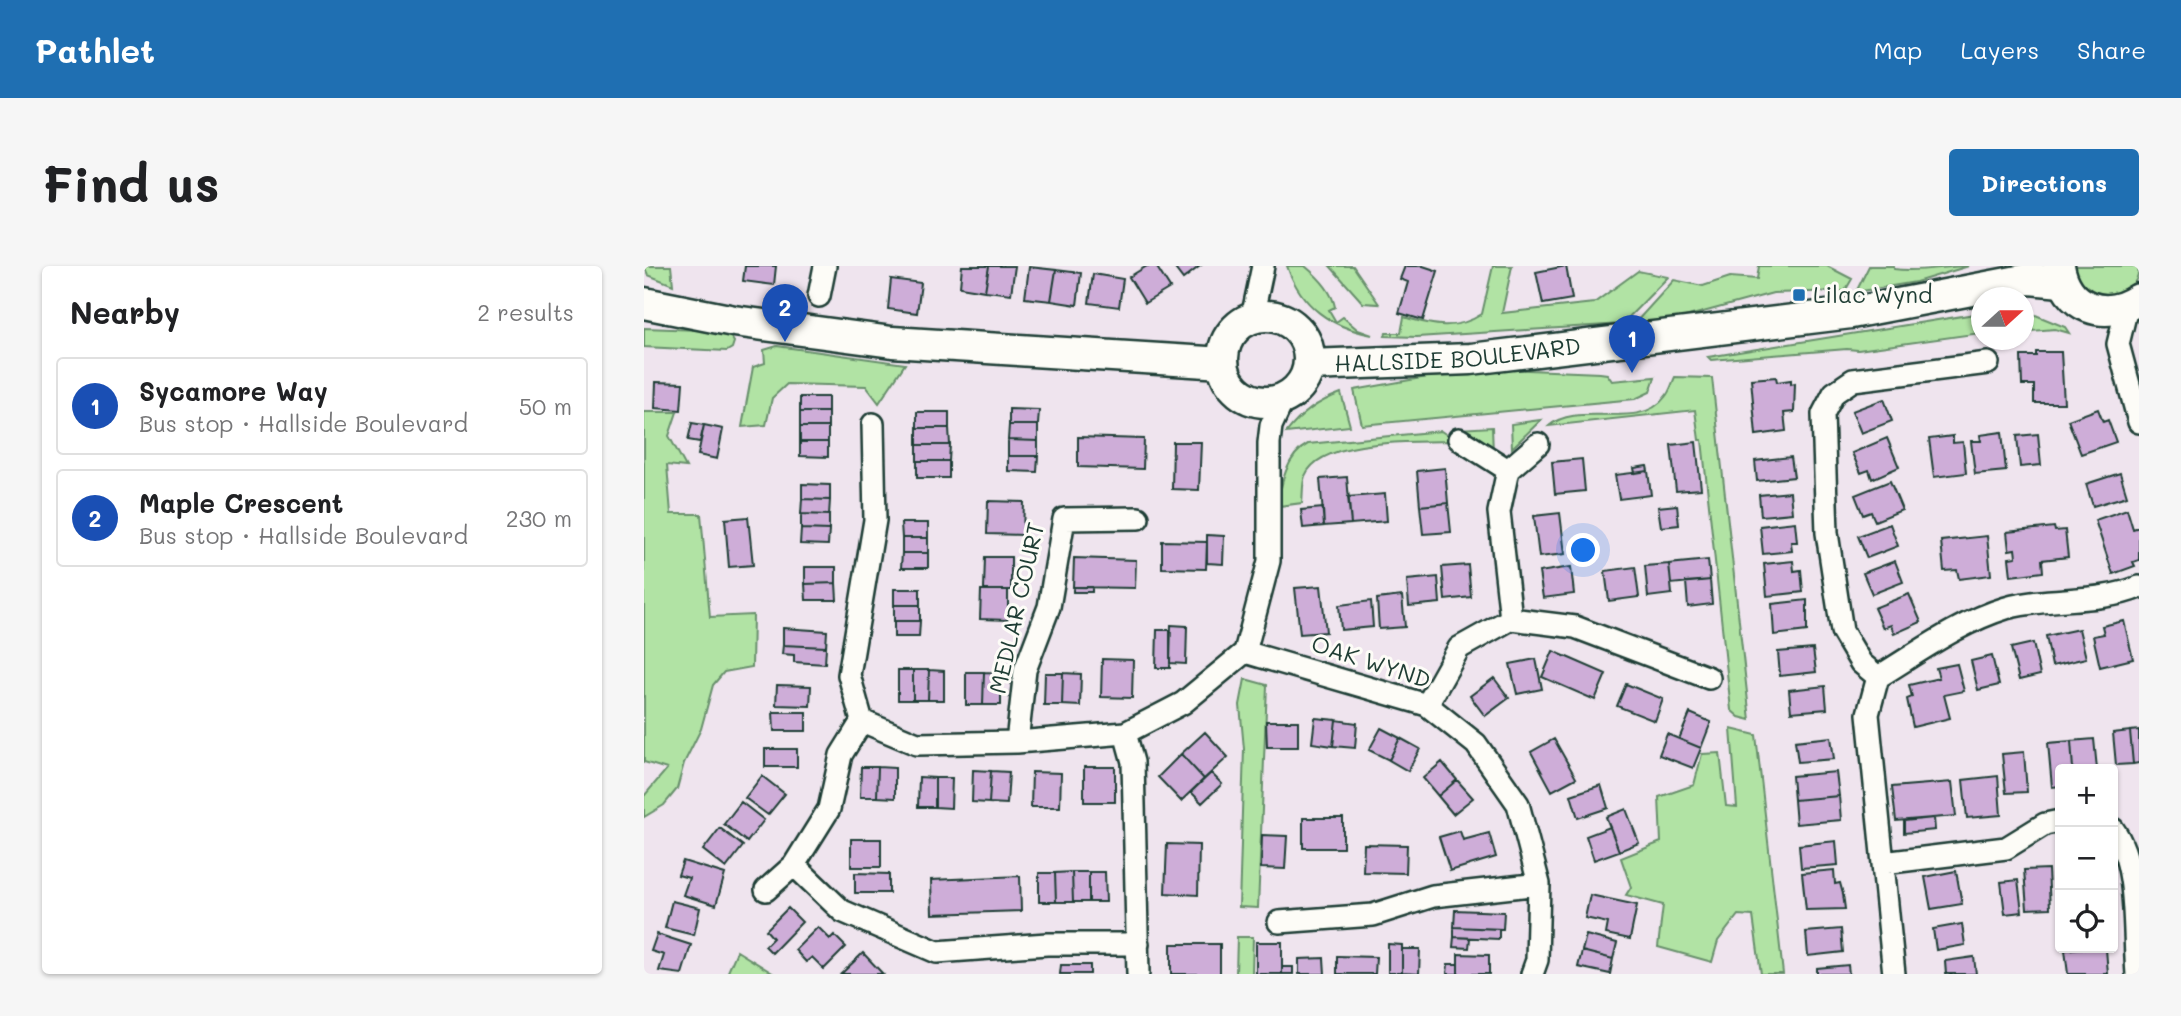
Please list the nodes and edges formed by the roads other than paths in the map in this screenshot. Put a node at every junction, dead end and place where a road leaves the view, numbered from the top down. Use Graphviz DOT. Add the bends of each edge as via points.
graph roads {
  1 [pos="825,266"];
  2 [pos="1263,266"];
  3 [pos="2060,274"];
  4 [pos="819,296"];
  5 [pos="644,303"];
  6 [pos="2133,303"];
  7 [pos="1252,318"];
  8 [pos="1223,363"];
  9 [pos="1988,363"];
  10 [pos="1310,365"];
  11 [pos="1283,400"];
  12 [pos="2139,422"];
  13 [pos="873,424"];
  14 [pos="1459,439"];
  15 [pos="1538,444"];
  16 [pos="1508,470"];
  17 [pos="1138,518"];
  18 [pos="2139,587"];
  19 [pos="1511,619"];
  20 [pos="1245,652"];
  21 [pos="1878,677"];
  22 [pos="1709,678"];
  23 [pos="1427,705"];
  24 [pos="862,721"];
  25 [pos="1125,733"];
  26 [pos="1017,742"];
  27 [pos="2055,822"];
  28 [pos="2118,835"];
  29 [pos="1883,863"];
  30 [pos="794,865"];
  31 [pos="1539,884"];
  32 [pos="766,890"];
  33 [pos="1279,922"];
  34 [pos="1138,944"];
  35 [pos="1138,974"];
  36 [pos="1532,974"];
  37 [pos="1894,974"];
  38 [pos="2137,974"];
  1 -- 4 [label="street"];
  2 -- 7 [label="street"];
  3 -- 6 [label="street, HALLSIDE BOULEVARD" via="2070,295 2096,311 2112,312"];
  3 -- 10 [label="street, HALLSIDE BOULEVARD" via="1851,313 1471,359"];
  5 -- 8 [label="street" via="734,321 892,342"];
  6 -- 12 [label="street" via="2118,344"];
  7 -- 8 [label="street" via="1229,338"];
  7 -- 10 [label="street, HALLSIDE BOULEVARD" via="1277,317 1294,326 1306,341"];
  8 -- 11 [label="street" via="1238,392 1261,402"];
  9 -- 21 [label="street" via="1853,380 1834,393 1823,414 1826,533 1842,631 1861,663"];
  10 -- 11 [label="street, HALLSIDE BOULEVARD" via="1305,380"];
  11 -- 20 [label="street" via="1269,443 1269,561"];
  13 -- 24 [label="street" via="875,520 849,675"];
  14 -- 16 [label="street"];
  15 -- 16 [label="street"];
  16 -- 19 [label="street" via="1499,512"];
  17 -- 26 [label="street, MEDLAR COURT" via="1064,519 1049,607 1025,670"];
  18 -- 21 [label="street" via="2124,593 2006,608 1960,627"];
  19 -- 22 [label="street" via="1575,627"];
  19 -- 23 [label="street" via="1459,648"];
  20 -- 23 [label="street, OAK WYND"];
  20 -- 25 [label="street" via="1183,703"];
  21 -- 29 [label="street" via="1868,714"];
  23 -- 31 [label="street, OAK WYND" via="1476,744 1518,804"];
  24 -- 26 [label="street" via="917,744"];
  24 -- 30 [label="street" via="841,755 829,809"];
  25 -- 26 [label="street"];
  25 -- 34 [label="street" via="1133,762"];
  27 -- 29 [label="street" via="2006,848"];
  28 -- 38 [label="street" via="2132,873"];
  29 -- 37 [label="street"];
  30 -- 32 [label="street"];
  30 -- 34 [label="street" via="842,911 937,952 1047,944"];
  31 -- 33 [label="street" via="1433,896 1373,915"];
  31 -- 36 [label="street, OAK WYND"];
  34 -- 35 [label="street"];
}
